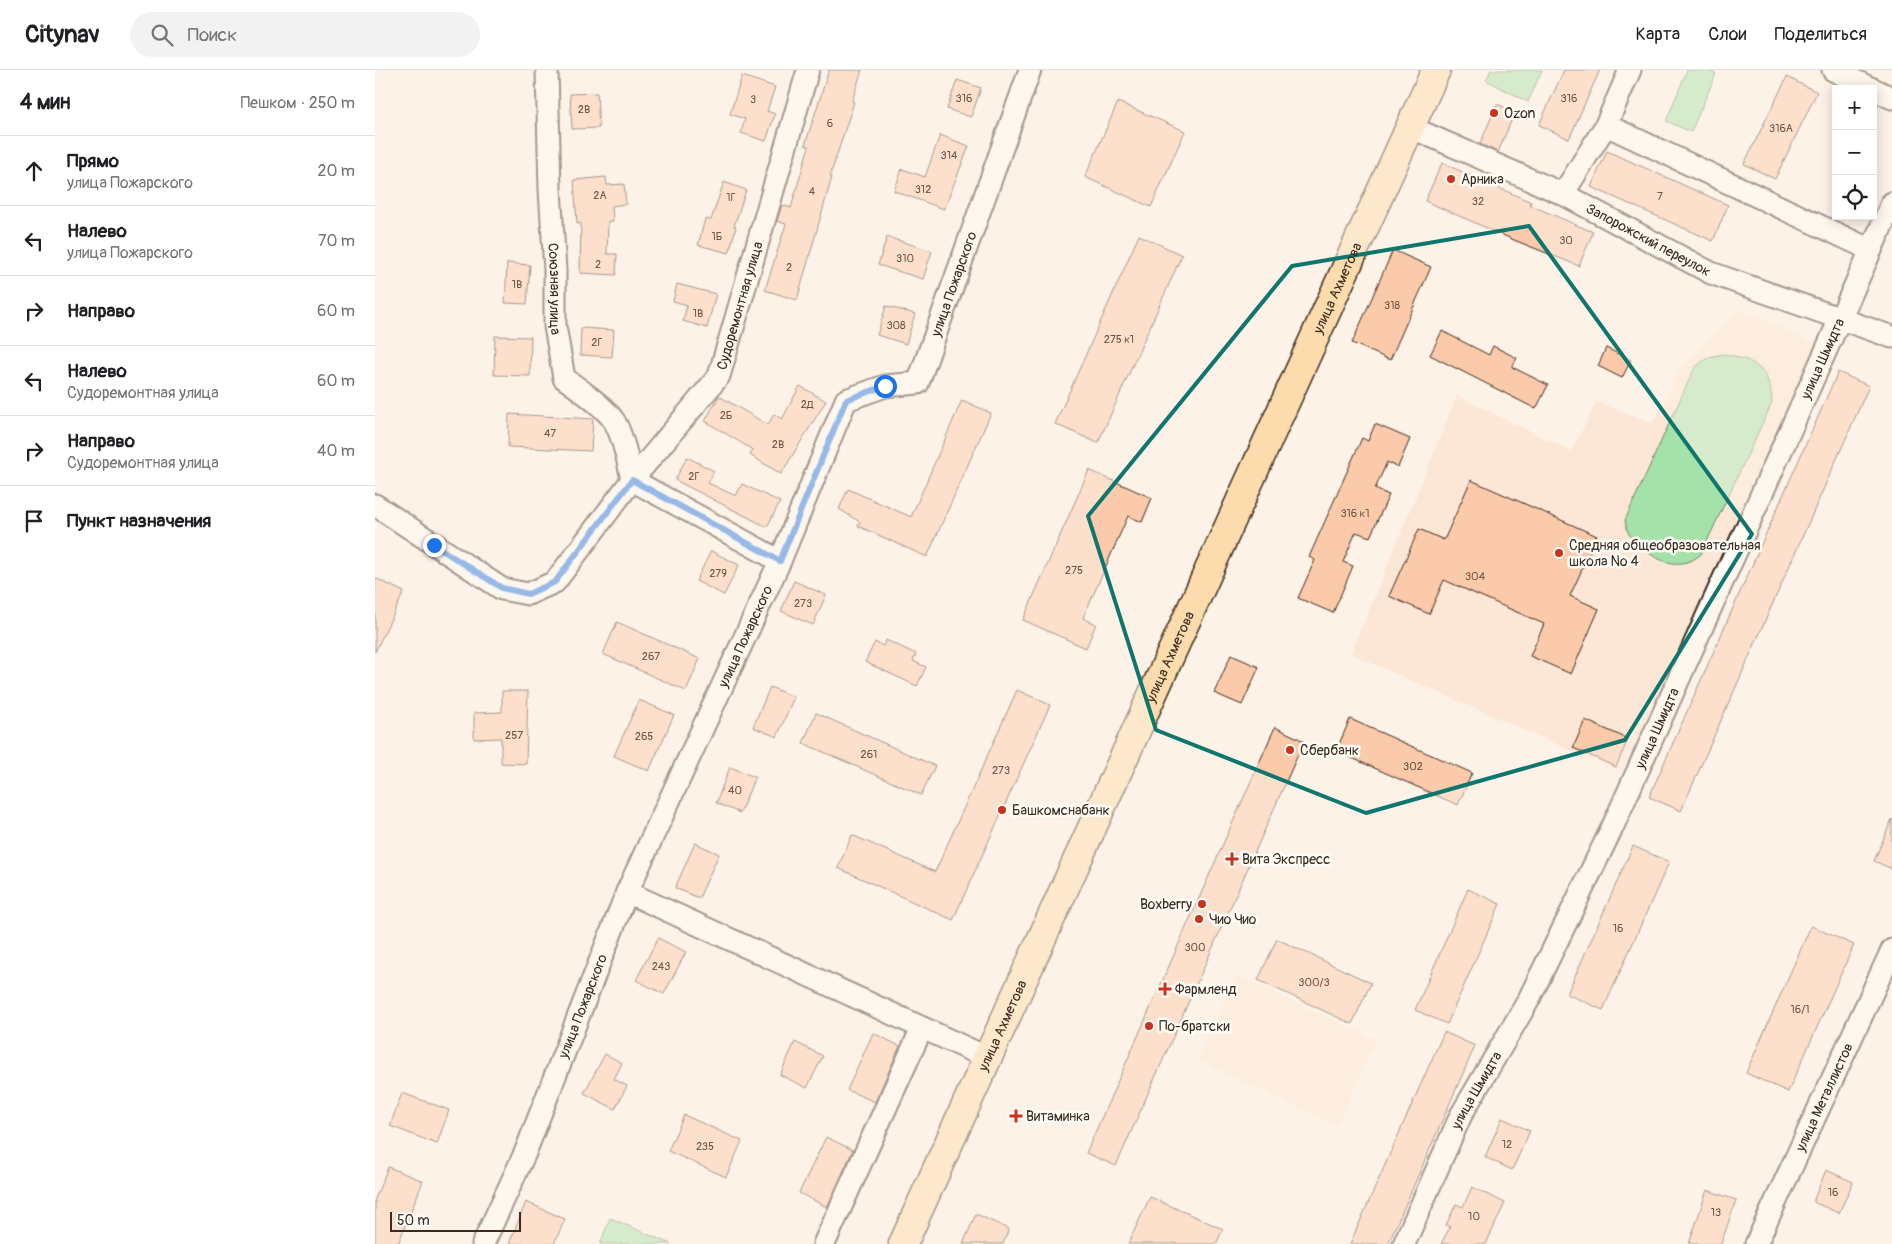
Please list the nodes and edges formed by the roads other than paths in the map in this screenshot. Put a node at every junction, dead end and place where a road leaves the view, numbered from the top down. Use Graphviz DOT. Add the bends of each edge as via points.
graph roads {
  1 [pos="547,70"];
  2 [pos="808,70"];
  3 [pos="1030,70"];
  4 [pos="1630,70"];
  5 [pos="1833,70"];
  6 [pos="1429,72"];
  7 [pos="1865,85"];
  8 [pos="1877,91"];
  9 [pos="1892,98"];
  10 [pos="1606,125"];
  11 [pos="1410,127"];
  12 [pos="1563,194"];
  13 [pos="1892,203"];
  14 [pos="1871,250"];
  15 [pos="1839,318"];
  16 [pos="1892,337"];
  17 [pos="632,480"];
  18 [pos="375,506"];
  19 [pos="780,561"];
  20 [pos="627,892"];
  21 [pos="1892,950"];
  22 [pos="1884,988"];
  23 [pos="922,1028"];
  24 [pos="988,1058"];
  25 [pos="483,1244"];
  26 [pos="824,1244"];
  27 [pos="903,1244"];
  28 [pos="1404,1244"];
  29 [pos="1756,1244"];
  1 -- 17 [label="street, Союзная улица" via="555,326 564,378 615,421"];
  2 -- 17 [label="street, Судоремонтная улица" via="719,376"];
  3 -- 19 [label="street, улица Пожарского" via="918,383 885,386 846,400"];
  4 -- 10 [label="street"];
  5 -- 7 [label="street"];
  6 -- 11 [label="main road, улица Ахметова"];
  8 -- 9 [label="street"];
  10 -- 12 [label="street"];
  10 -- 14 [label="street"];
  11 -- 12 [label="street, Запорожский переулок"];
  11 -- 24 [label="main road, улица Ахметова"];
  12 -- 15 [label="street, Запорожский переулок" via="1711,273"];
  13 -- 14 [label="street, улица Шмидта"];
  14 -- 15 [label="street, улица Шмидта"];
  15 -- 16 [label="street, Запорожский переулок"];
  15 -- 28 [label="street, улица Шмидта" via="1613,826 1528,1001 1461,1115"];
  17 -- 18 [label="street, Судоремонтная улица" via="555,582 528,594 502,588"];
  17 -- 19 [label="street"];
  19 -- 20 [label="street, улица Пожарского"];
  20 -- 23 [label="street"];
  20 -- 25 [label="street, улица Пожарского" via="525,1153"];
  21 -- 22 [label="street, улица Металлистов"];
  22 -- 29 [label="street, улица Металлистов"];
  23 -- 24 [label="street"];
  23 -- 26 [label="street"];
  24 -- 27 [label="main road, улица Ахметова"];
}
